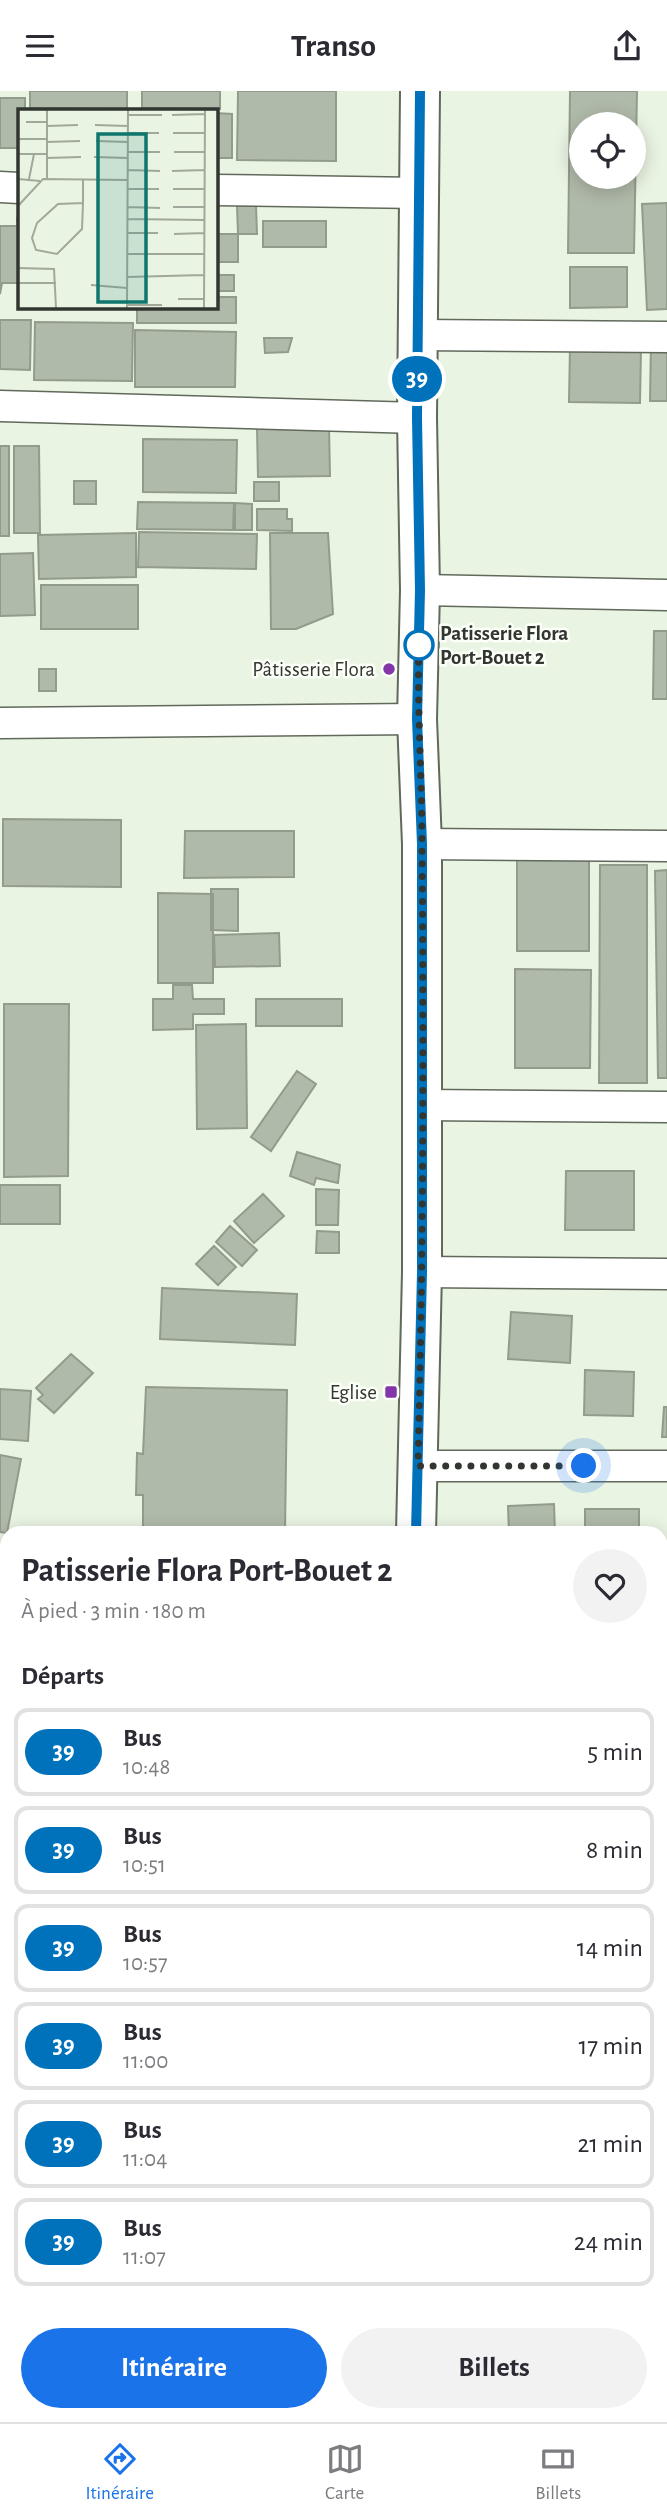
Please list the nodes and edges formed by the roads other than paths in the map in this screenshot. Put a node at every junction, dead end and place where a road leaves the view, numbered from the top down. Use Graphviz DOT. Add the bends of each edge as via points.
graph roads {
  1 [pos="420,91"];
  2 [pos="0,187"];
  3 [pos="18,188"];
  4 [pos="217,190"];
  5 [pos="419,193"];
  6 [pos="418,335"];
  7 [pos="667,337"];
  8 [pos="0,406"];
  9 [pos="417,418"];
  10 [pos="420,590"];
  11 [pos="667,595"];
  12 [pos="417,719"];
  13 [pos="0,723"];
  14 [pos="422,844"];
  15 [pos="667,846"];
  16 [pos="422,1105"];
  17 [pos="667,1107"];
  18 [pos="422,1272"];
  19 [pos="667,1275"];
  20 [pos="418,1466"];
  21 [pos="667,1466"];
  22 [pos="416,1526"];
  1 -- 5 [label="street"];
  2 -- 3 [label="street"];
  4 -- 5 [label="street"];
  5 -- 6 [label="street"];
  6 -- 7 [label="street"];
  6 -- 9 [label="street"];
  8 -- 9 [label="street"];
  9 -- 10 [label="street"];
  10 -- 11 [label="street"];
  10 -- 12 [label="street"];
  12 -- 13 [label="street"];
  12 -- 14 [label="street"];
  14 -- 15 [label="street"];
  14 -- 16 [label="street"];
  16 -- 17 [label="street"];
  16 -- 18 [label="street"];
  18 -- 19 [label="street"];
  18 -- 20 [label="street"];
  20 -- 21 [label="street"];
  20 -- 22 [label="street"];
}
